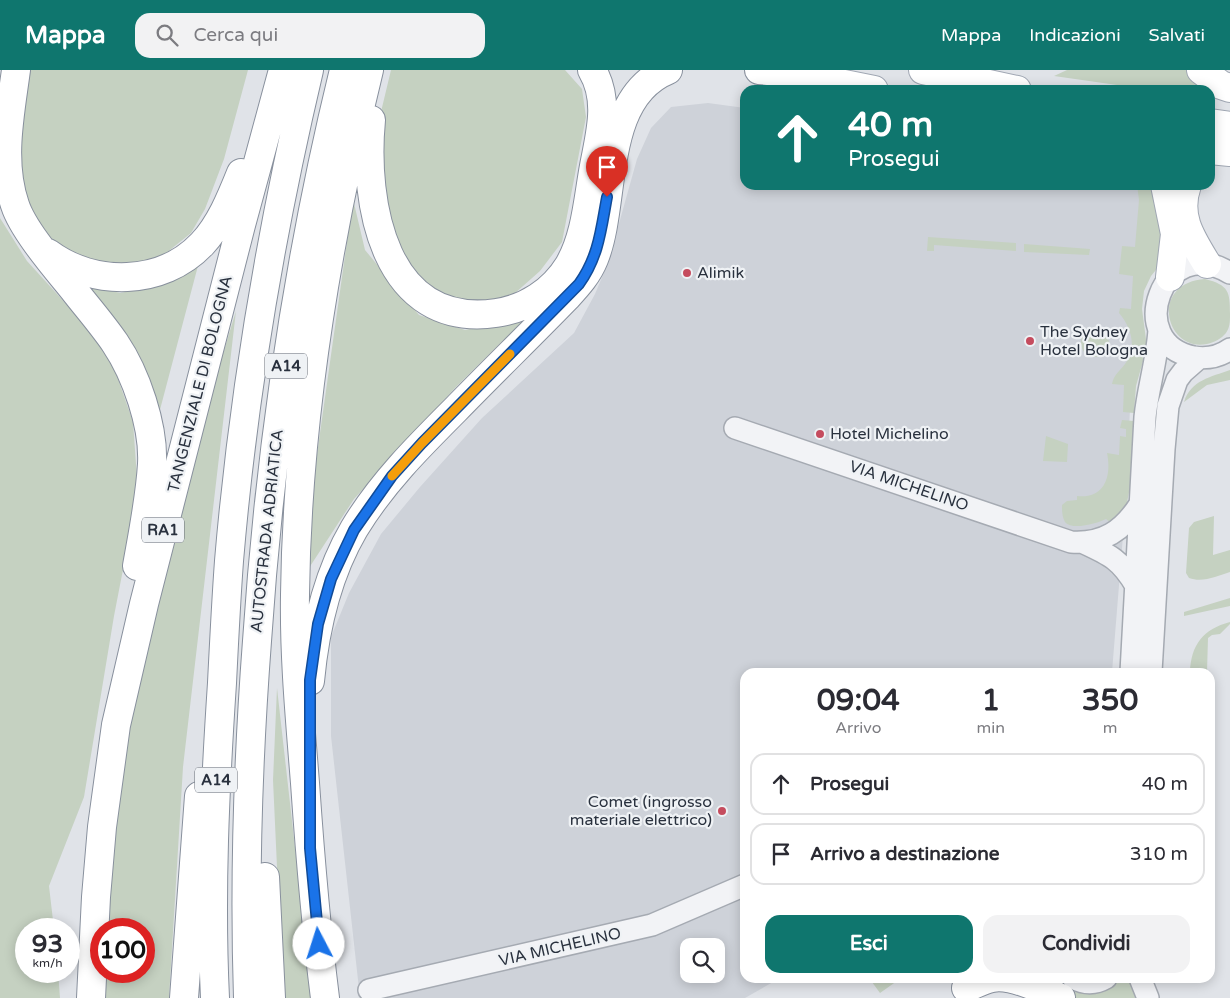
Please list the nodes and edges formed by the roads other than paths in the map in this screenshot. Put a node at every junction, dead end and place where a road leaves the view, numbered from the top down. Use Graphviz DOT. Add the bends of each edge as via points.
graph roads {
  1 [pos="16,70"];
  2 [pos="275,70"];
  3 [pos="283,70"];
  4 [pos="310,70"];
  5 [pos="344,70"];
  6 [pos="369,70"];
  7 [pos="381,70"];
  8 [pos="592,70"];
  9 [pos="668,70"];
  10 [pos="759,70"];
  11 [pos="923,70"];
  12 [pos="1201,70"];
  13 [pos="782,71"];
  14 [pos="850,85"];
  15 [pos="994,85"];
  16 [pos="1230,88"];
  17 [pos="1215,124"];
  18 [pos="1230,126"];
  19 [pos="1166,190"];
  20 [pos="1186,190"];
  21 [pos="41,248"];
  22 [pos="1218,269"];
  23 [pos="1170,277"];
  24 [pos="1159,330"];
  25 [pos="1230,349"];
  26 [pos="1199,358"];
  27 [pos="736,428"];
  28 [pos="1140,504"];
  29 [pos="1084,543"];
  30 [pos="229,562"];
  31 [pos="1136,586"];
  32 [pos="254,666"];
  33 [pos="1131,668"];
  34 [pos="1151,668"];
  35 [pos="116,725"];
  36 [pos="310,848"];
  37 [pos="740,888"];
  38 [pos="979,983"];
  39 [pos="1025,983"];
  40 [pos="1142,983"];
  41 [pos="966,988"];
  42 [pos="369,990"];
  43 [pos="91,998"];
  44 [pos="184,998"];
  45 [pos="215,998"];
  46 [pos="248,998"];
  47 [pos="271,998"];
  48 [pos="325,998"];
  49 [pos="1061,998"];
  50 [pos="1148,998"];
  1 -- 21 [label="main road" via="7,139 8,180 15,208"];
  2 -- 21 [label="main road" via="234,189 213,231 190,256 162,271 116,278 59,261"];
  3 -- 35 [label="main road, TANGENZIALE DI BOLOGNA / RA1" via="148,586"];
  4 -- 30 [label="main road, AUTOSTRADA ADRIATICA / A14" via="266,280"];
  5 -- 32 [label="main road, AUTOSTRADA ADRIATICA / A14" via="294,307 267,511"];
  6 -- 36 [label="main road" via="318,329 299,500 296,670"];
  7 -- 8 [label="main road" via="369,138 371,187 381,239 401,276 421,296 451,311 474,315 505,312 531,302 569,265 583,223 603,108"];
  9 -- 36 [label="main road" via="645,85 631,102 623,119 598,246 587,272 567,297 392,476 366,510 344,550 324,601 310,680"];
  10 -- 13 [label="main road"];
  11 -- 15 [label="main road"];
  12 -- 16 [label="main road"];
  13 -- 14 [label="main road"];
  17 -- 18 [label="main road"];
  19 -- 23 [label="main road" via="1175,234"];
  20 -- 22 [label="main road" via="1183,203 1189,234"];
  21 -- 35 [label="main road" via="116,344 128,365 139,392 151,443 148,500 129,613"];
  22 -- 23 [label="street" via="1187,267"];
  23 -- 24 [label="street" via="1156,302"];
  24 -- 26 [label="street" via="1171,346"];
  24 -- 28 [label="street" via="1147,402"];
  25 -- 26 [label="street"];
  26 -- 34 [label="street" via="1177,380 1168,406"];
  27 -- 29 [label="street, VIA MICHELINO" via="1070,542"];
  28 -- 29 [label="street, VIA MICHELINO" via="1130,520 1116,532"];
  28 -- 31 [label="street"];
  29 -- 31 [label="street, VIA MICHELINO" via="1117,560"];
  30 -- 44 [label="main road" via="201,774"];
  30 -- 45 [label="main road, AUTOSTRADA ADRIATICA / A14" via="215,787"];
  31 -- 33 [label="street"];
  32 -- 46 [label="main road, AUTOSTRADA ADRIATICA / A14" via="248,789"];
  32 -- 47 [label="main road"];
  35 -- 43 [label="main road, TANGENZIALE DI BOLOGNA / RA1" via="102,827"];
  36 -- 48 [label="main road"];
  37 -- 42 [label="street, VIA MICHELINO" via="652,925"];
  38 -- 41 [label="main road"];
  39 -- 49 [label="main road"];
  40 -- 50 [label="street"];
}
